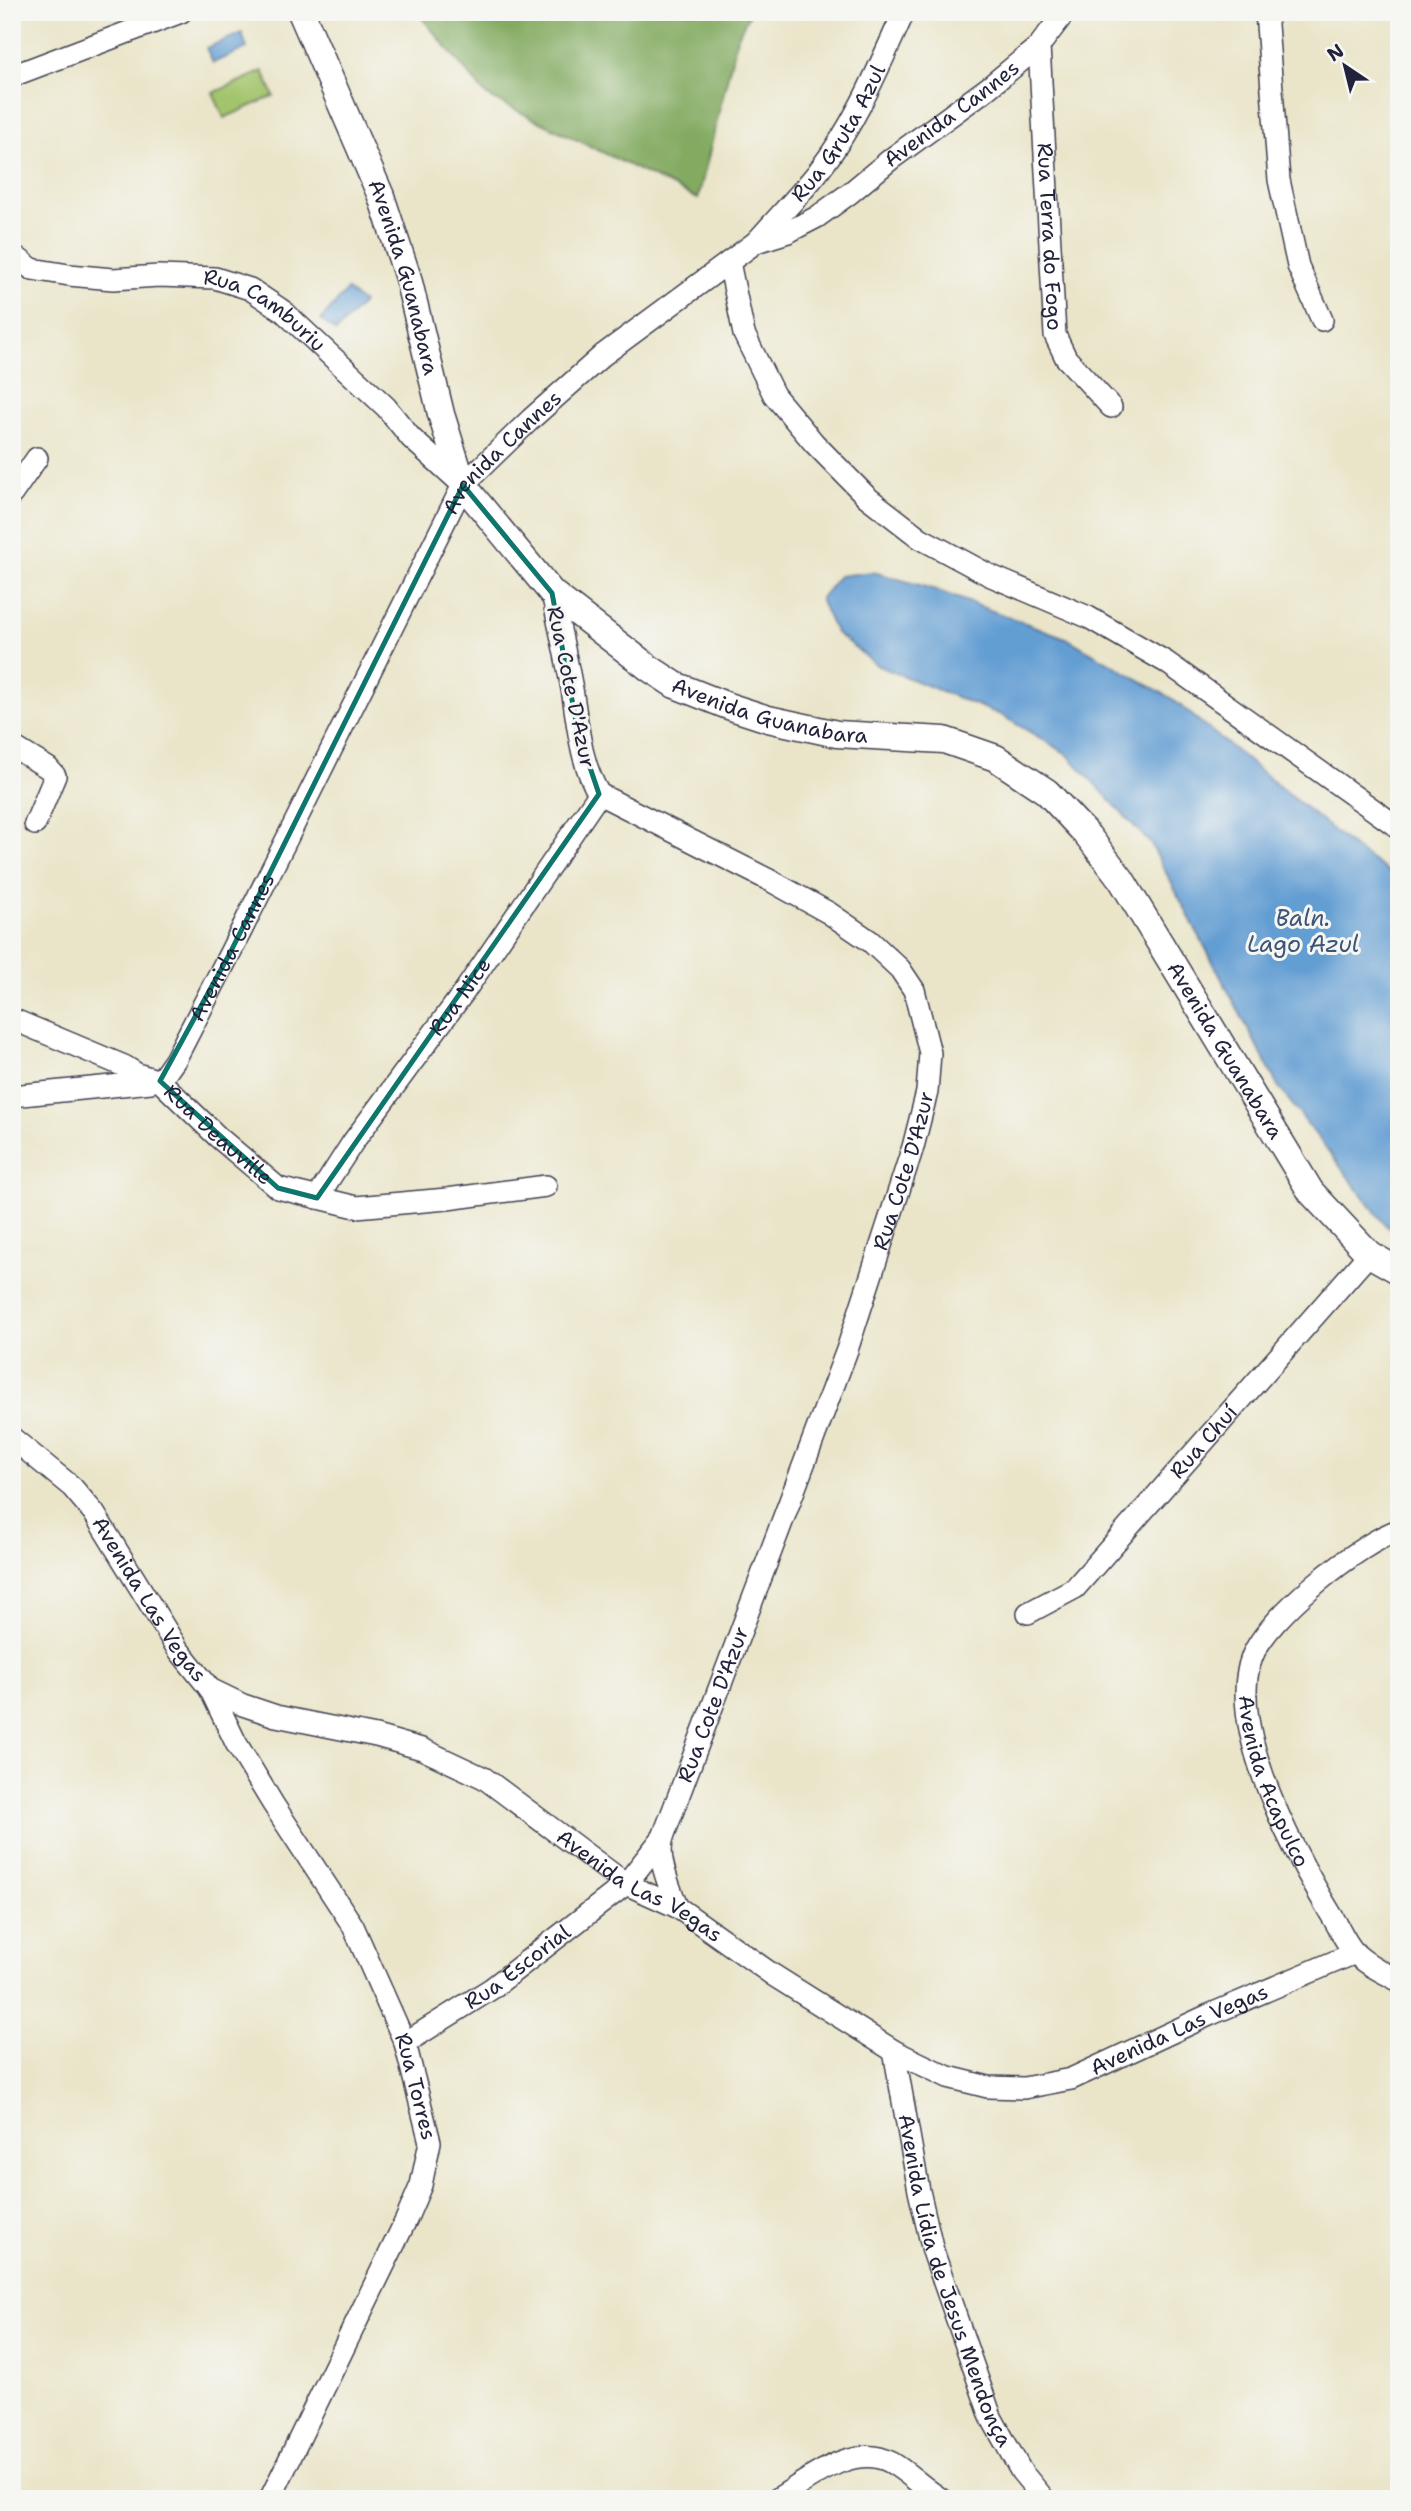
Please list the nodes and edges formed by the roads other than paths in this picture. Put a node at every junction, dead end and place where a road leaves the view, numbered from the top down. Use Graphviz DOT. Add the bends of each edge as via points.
graph roads {
  1 [pos="181,12"];
  2 [pos="301,12"];
  3 [pos="904,12"];
  4 [pos="1065,12"];
  5 [pos="1266,12"];
  6 [pos="1039,46"];
  7 [pos="12,76"];
  8 [pos="756,242"];
  9 [pos="12,254"];
  10 [pos="729,262"];
  11 [pos="1322,320"];
  12 [pos="1111,407"];
  13 [pos="37,458"];
  14 [pos="463,485"];
  15 [pos="12,494"];
  16 [pos="552,593"];
  17 [pos="12,746"];
  18 [pos="599,794"];
  19 [pos="35,824"];
  20 [pos="1399,828"];
  21 [pos="12,1019"];
  22 [pos="160,1081"];
  23 [pos="12,1096"];
  24 [pos="547,1186"];
  25 [pos="317,1198"];
  26 [pos="1368,1254"];
  27 [pos="1399,1271"];
  28 [pos="12,1438"];
  29 [pos="1399,1530"];
  30 [pos="1028,1612"];
  31 [pos="210,1689"];
  32 [pos="663,1837"];
  33 [pos="626,1884"];
  34 [pos="677,1907"];
  35 [pos="1355,1953"];
  36 [pos="1399,1982"];
  37 [pos="405,2043"];
  38 [pos="894,2051"];
  39 [pos="270,2499"];
  40 [pos="777,2499"];
  41 [pos="941,2499"];
  42 [pos="1044,2499"];
  1 -- 7 [label="street"];
  2 -- 14 [label="street, Avenida Guanabara" via="381,196 408,278"];
  3 -- 8 [label="street, Rua Gruta Azul" via="842,136 818,172"];
  4 -- 6 [label="street, Avenida Cannes"];
  5 -- 11 [label="street" via="1279,180 1298,266"];
  6 -- 8 [label="street, Avenida Cannes" via="839,201 788,232"];
  6 -- 12 [label="street, Rua Terra do Fogo" via="1055,335 1066,358"];
  8 -- 10 [label="street, Avenida Cannes"];
  9 -- 14 [label="street, Rua Camburiu" via="32,269 69,275 215,278 250,289 284,311"];
  10 -- 14 [label="street, Avenida Cannes" via="603,355"];
  10 -- 20 [label="street" via="744,334 774,395 867,497 920,538 989,575 1088,617 1166,662"];
  13 -- 15 [label="street"];
  14 -- 16 [label="street, Avenida Guanabara"];
  14 -- 22 [label="street, Avenida Cannes" via="230,953"];
  16 -- 18 [label="street, Rua Cote D'Azur" via="578,732"];
  16 -- 26 [label="street, Avenida Guanabara" via="675,685 768,719 836,734 944,740 996,758 1047,792 1121,879 1311,1192"];
  17 -- 19 [label="street" via="55,776"];
  18 -- 25 [label="street, Rua Nice"];
  18 -- 32 [label="street, Rua Cote D'Azur" via="773,882 870,941 900,969 914,990 930,1053 927,1092 913,1147 847,1350"];
  21 -- 22 [label="street"];
  22 -- 23 [label="street, Rua Deauville"];
  22 -- 25 [label="street, Rua Deauville" via="278,1188"];
  24 -- 25 [label="street, Rua Deauville" via="356,1207"];
  26 -- 27 [label="street, Avenida Guanabara"];
  26 -- 30 [label="street, Rua Chuí" via="1075,1588"];
  28 -- 31 [label="street, Avenida Las Vegas" via="72,1487 94,1513 177,1648"];
  29 -- 35 [label="street, Avenida Acapulco" via="1360,1550 1271,1627 1252,1657 1247,1681 1248,1721 1263,1776 1319,1894"];
  31 -- 33 [label="street, Avenida Las Vegas" via="276,1716 422,1749 484,1778"];
  31 -- 37 [label="street, Rua Torres" via="272,1804 353,1926"];
  32 -- 33 [label="street, Rua Cote D'Azur"];
  32 -- 34 [label="street" via="660,1847"];
  33 -- 34 [label="street, Avenida Las Vegas"];
  33 -- 37 [label="street, Rua Escorial" via="491,1989"];
  34 -- 38 [label="street, Avenida Las Vegas" via="773,1975"];
  35 -- 36 [label="street, Avenida Acapulco"];
  35 -- 38 [label="street, Avenida Las Vegas" via="1071,2079 1024,2088 988,2087 948,2077"];
  37 -- 39 [label="street, Rua Torres" via="430,2142 421,2185"];
  38 -- 42 [label="street, Avenida Lídia de Jesus Mendonça" via="919,2191 938,2264 991,2417 1021,2471"];
  40 -- 41 [label="street" via="819,2473 862,2456 890,2462"];
}
